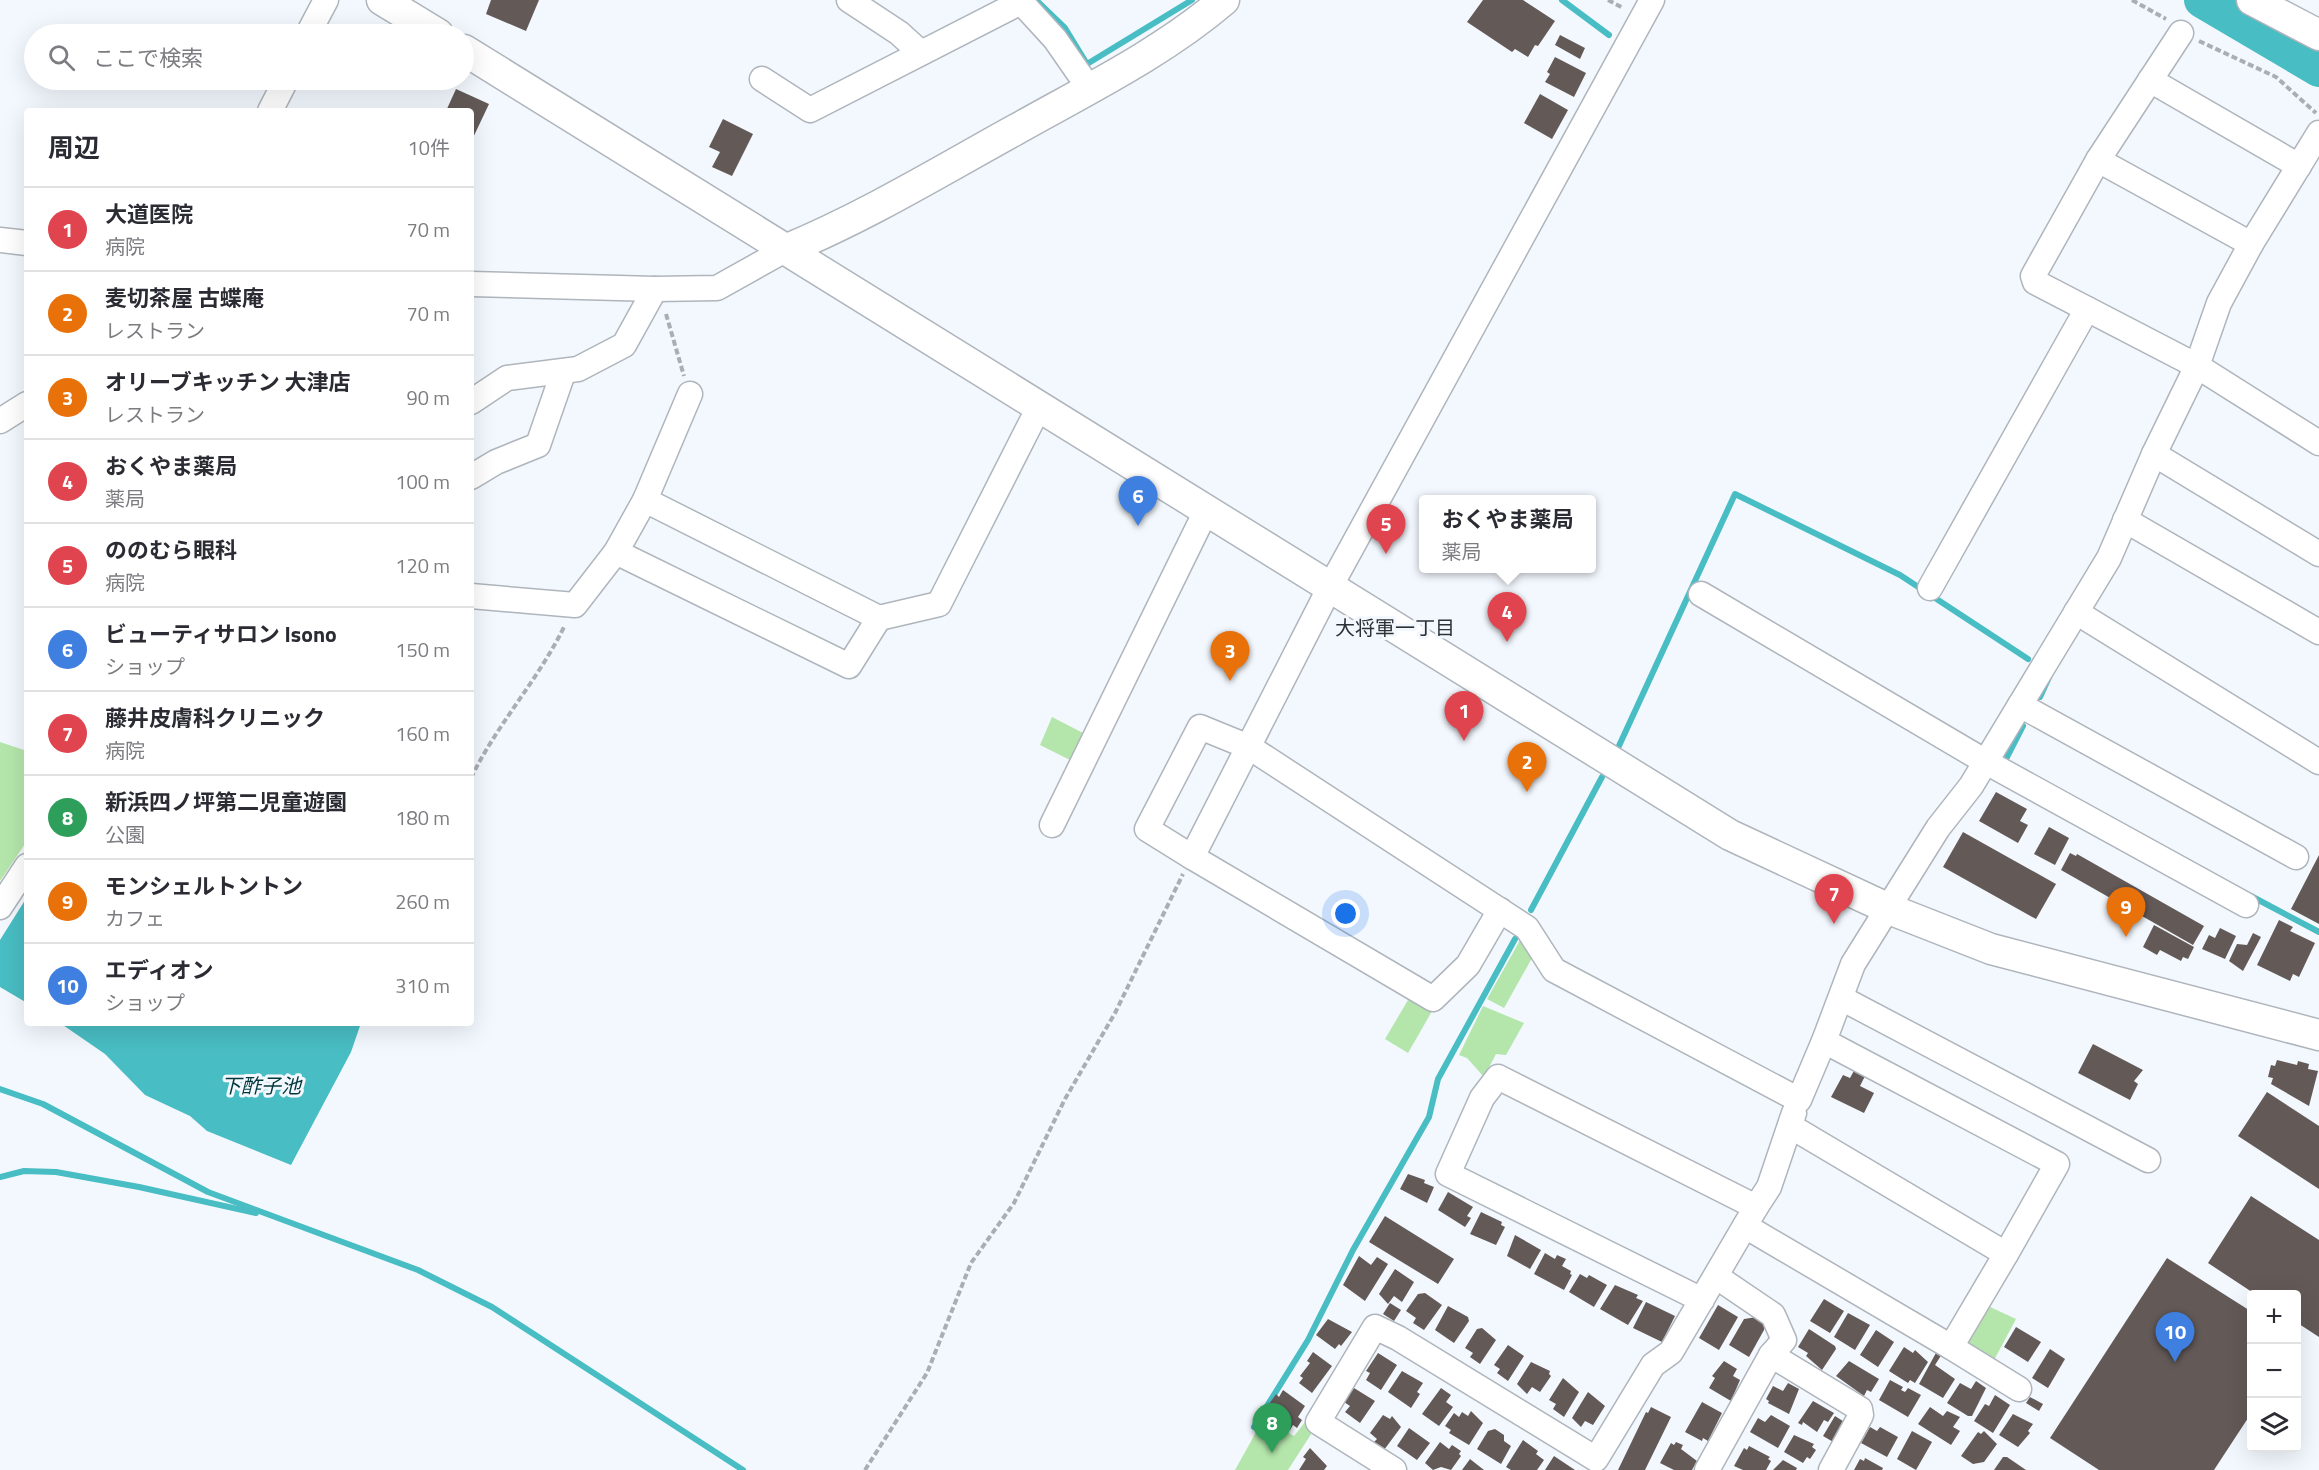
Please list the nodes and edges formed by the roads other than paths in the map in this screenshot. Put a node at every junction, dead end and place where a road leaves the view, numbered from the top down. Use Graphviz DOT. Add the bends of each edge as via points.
graph roads {
  1 [pos="326,0"];
  2 [pos="382,0"];
  3 [pos="849,0"];
  4 [pos="1224,0"];
  5 [pos="1652,0"];
  6 [pos="2252,0"];
  7 [pos="313,24"];
  8 [pos="422,24"];
  9 [pos="2181,33"];
  10 [pos="2319,35"];
  11 [pos="921,53"];
  12 [pos="474,56"];
  13 [pos="762,79"];
  14 [pos="2150,80"];
  15 [pos="1089,88"];
  16 [pos="281,90"];
  17 [pos="272,108"];
  18 [pos="2319,133"];
  19 [pos="2098,160"];
  20 [pos="2299,166"];
  21 [pos="0,240"];
  22 [pos="24,243"];
  23 [pos="2251,244"];
  24 [pos="785,250"];
  25 [pos="474,284"];
  26 [pos="653,293"];
  27 [pos="2086,309"];
  28 [pos="2197,366"];
  29 [pos="563,373"];
  30 [pos="690,394"];
  31 [pos="474,400"];
  32 [pos="24,406"];
  33 [pos="1039,407"];
  34 [pos="0,421"];
  35 [pos="2319,443"];
  36 [pos="2154,454"];
  37 [pos="474,475"];
  38 [pos="645,500"];
  39 [pos="1206,511"];
  40 [pos="2125,520"];
  41 [pos="616,552"];
  42 [pos="2319,554"];
  43 [pos="1330,587"];
  44 [pos="1930,588"];
  45 [pos="1701,594"];
  46 [pos="474,596"];
  47 [pos="2076,612"];
  48 [pos="879,618"];
  49 [pos="2319,632"];
  50 [pos="2020,705"];
  51 [pos="1249,747"];
  52 [pos="1986,762"];
  53 [pos="2319,762"];
  54 [pos="1052,825"];
  55 [pos="1192,857"];
  56 [pos="2296,857"];
  57 [pos="24,871"];
  58 [pos="2246,905"];
  59 [pos="0,907"];
  60 [pos="1889,909"];
  61 [pos="1500,910"];
  62 [pos="1841,998"];
  63 [pos="2319,1035"];
  64 [pos="1824,1041"];
  65 [pos="1799,1100"];
  66 [pos="1790,1126"];
  67 [pos="2148,1160"];
  68 [pos="1750,1216"];
  69 [pos="2006,1254"];
  70 [pos="1717,1277"];
  71 [pos="1702,1300"];
  72 [pos="1951,1347"];
  73 [pos="1771,1355"];
  74 [pos="2019,1389"];
  75 [pos="1593,1464"];
  76 [pos="1394,1470"];
  77 [pos="1707,1470"];
  78 [pos="1831,1470"];
  1 -- 7 [label="street"];
  2 -- 8 [label="street"];
  3 -- 11 [label="street" via="899,33"];
  4 -- 15 [label="street" via="1172,40"];
  5 -- 43 [label="street"];
  6 -- 10 [label="street"];
  9 -- 14 [label="street"];
  11 -- 13 [label="street" via="810,110"];
  11 -- 15 [label="street" via="1021,2"];
  12 -- 24 [label="street"];
  14 -- 19 [label="street"];
  14 -- 20 [label="street"];
  15 -- 24 [label="street" via="836,229"];
  16 -- 17 [label="street"];
  18 -- 20 [label="street"];
  19 -- 23 [label="street"];
  19 -- 27 [label="street" via="2033,276 2035,282"];
  20 -- 23 [label="street"];
  21 -- 22 [label="street"];
  23 -- 28 [label="street" via="2219,303"];
  24 -- 26 [label="street" via="717,288"];
  24 -- 33 [label="street"];
  25 -- 26 [label="street"];
  26 -- 29 [label="street" via="624,345"];
  27 -- 28 [label="street"];
  27 -- 44 [label="street"];
  28 -- 35 [label="street"];
  28 -- 36 [label="street"];
  29 -- 31 [label="street" via="507,378"];
  29 -- 37 [label="street" via="538,445"];
  30 -- 38 [label="street"];
  32 -- 34 [label="street"];
  33 -- 39 [label="street"];
  33 -- 48 [label="street" via="939,604"];
  36 -- 40 [label="street"];
  36 -- 42 [label="street"];
  38 -- 41 [label="street"];
  38 -- 48 [label="street"];
  39 -- 43 [label="street"];
  39 -- 54 [label="street"];
  40 -- 47 [label="street" via="2109,558"];
  40 -- 49 [label="street"];
  41 -- 46 [label="street" via="575,605"];
  41 -- 48 [label="street" via="849,666"];
  43 -- 51 [label="street"];
  43 -- 60 [label="street" via="1730,835"];
  45 -- 52 [label="street"];
  47 -- 50 [label="street"];
  47 -- 53 [label="street"];
  50 -- 52 [label="street"];
  50 -- 56 [label="street"];
  51 -- 55 [label="street"];
  51 -- 55 [label="street" via="1200,727 1148,829"];
  51 -- 61 [label="street"];
  52 -- 58 [label="street"];
  52 -- 60 [label="street" via="1938,828"];
  55 -- 61 [label="street" via="1433,999 1468,965"];
  57 -- 59 [label="street"];
  60 -- 62 [label="street" via="1854,964"];
  60 -- 63 [label="street" via="1991,949"];
  61 -- 65 [label="street" via="1527,928 1554,970"];
  62 -- 64 [label="street"];
  62 -- 67 [label="street"];
  64 -- 65 [label="street"];
  64 -- 69 [label="street" via="2057,1164"];
  65 -- 66 [label="street"];
  66 -- 68 [label="street" via="1769,1187"];
  66 -- 69 [label="street"];
  68 -- 70 [label="street"];
  68 -- 71 [label="street" via="1498,1077 1482,1098 1448,1174"];
  68 -- 72 [label="street"];
  69 -- 72 [label="street"];
  70 -- 71 [label="street"];
  70 -- 73 [label="street" via="1773,1315 1784,1340"];
  71 -- 75 [label="street" via="1671,1352 1653,1365"];
  72 -- 74 [label="street"];
  73 -- 77 [label="street"];
  73 -- 78 [label="street" via="1860,1409 1861,1415"];
  75 -- 76 [label="street" via="1375,1327 1318,1422"];
}
